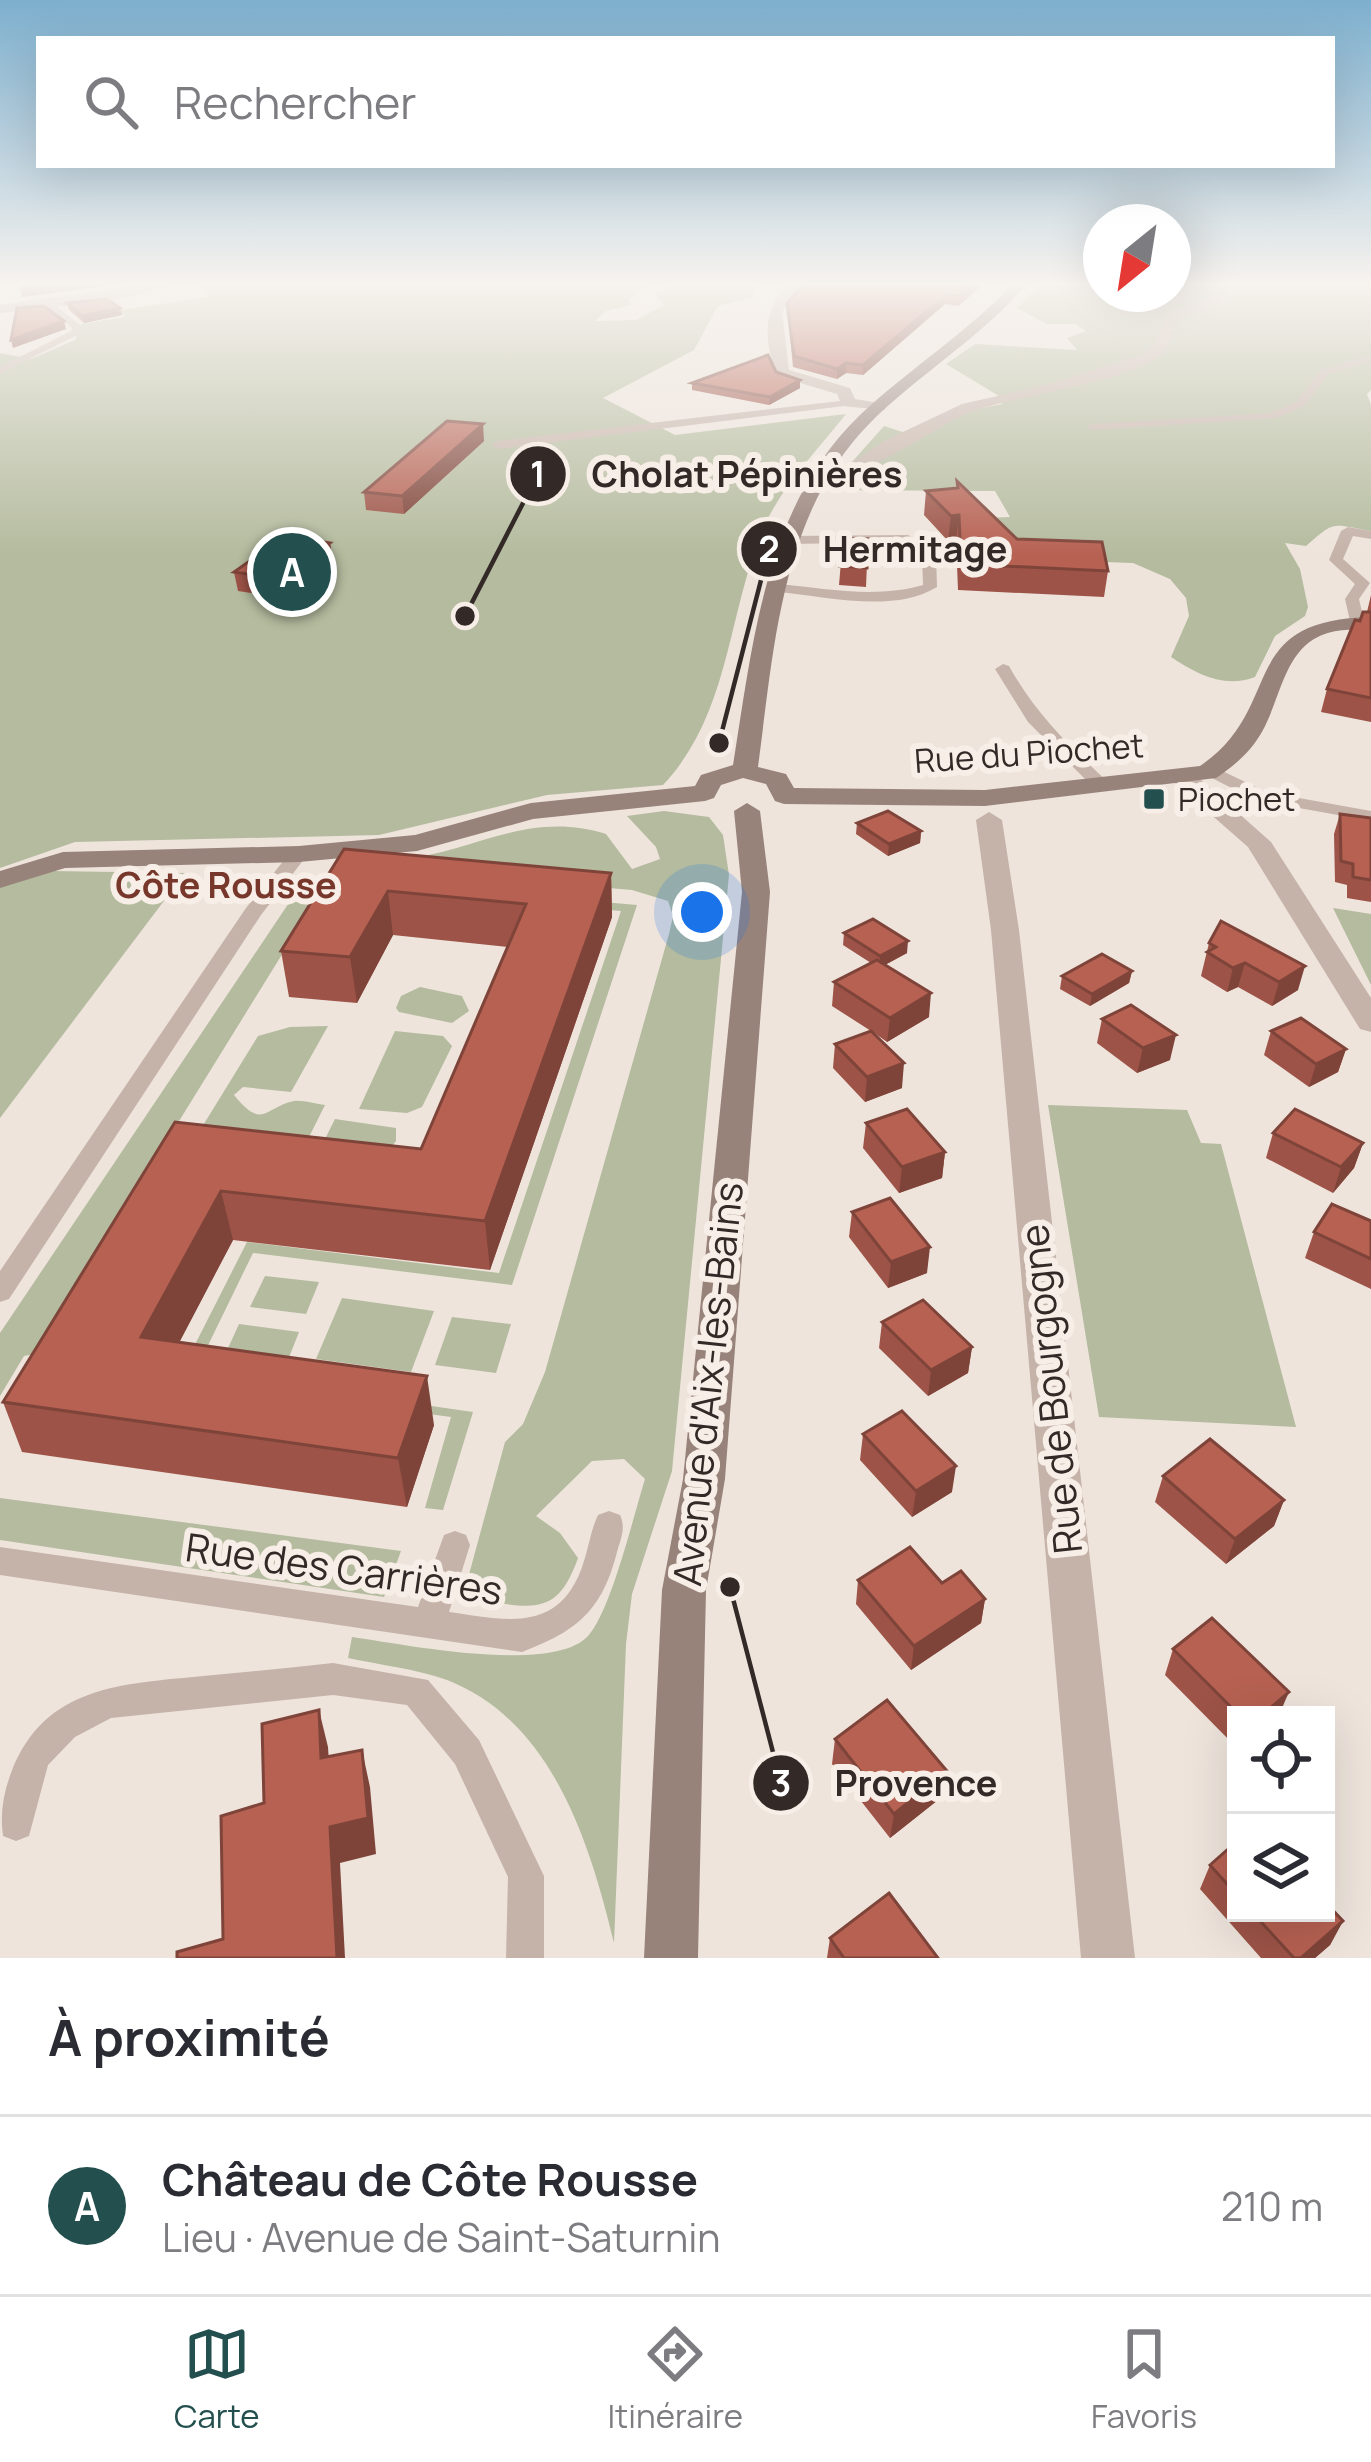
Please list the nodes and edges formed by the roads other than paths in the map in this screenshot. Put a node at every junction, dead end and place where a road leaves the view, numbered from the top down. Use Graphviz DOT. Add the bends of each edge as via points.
graph roads {
  1 [pos="783,373"];
  2 [pos="917,373"];
  3 [pos="1099,373"];
  4 [pos="1324,373"];
  5 [pos="848,403"];
  6 [pos="879,406"];
  7 [pos="1092,427"];
  8 [pos="498,445"];
  9 [pos="817,480"];
  10 [pos="1371,535"];
  11 [pos="908,539"];
  12 [pos="788,540"];
  13 [pos="929,555"];
  14 [pos="777,588"];
  15 [pos="1364,622"];
  16 [pos="1004,669"];
  17 [pos="745,770"];
  18 [pos="1198,775"];
  19 [pos="1102,787"];
  20 [pos="705,793"];
  21 [pos="784,796"];
  22 [pos="748,811"];
  23 [pos="1371,816"];
  24 [pos="988,820"];
  25 [pos="299,854"];
  26 [pos="0,880"];
  27 [pos="1371,1022"];
  28 [pos="0,1292"];
  29 [pos="609,1524"];
  30 [pos="455,1545"];
  31 [pos="0,1561"];
  32 [pos="429,1623"];
  33 [pos="16,1822"];
  34 [pos="525,1958"];
  35 [pos="670,1958"];
  36 [pos="1108,1958"];
  1 -- 5 [label="street" via="844,392"];
  2 -- 6 [label="main road"];
  3 -- 9 [label="street" via="968,406 842,477"];
  4 -- 7 [label="lane" via="1300,404 1273,416"];
  5 -- 6 [label="street"];
  5 -- 8 [label="lane"];
  6 -- 9 [label="main road"];
  9 -- 12 [label="main road"];
  10 -- 15 [label="lane" via="1348,531 1336,560 1363,584 1352,599"];
  11 -- 12 [label="lane"];
  12 -- 14 [label="main road"];
  13 -- 14 [label="lane" via="930,587 918,592"];
  14 -- 17 [label="main road"];
  15 -- 18 [label="main road" via="1300,634 1238,752"];
  16 -- 19 [label="lane" via="1039,722"];
  17 -- 20 [label="main road" via="718,775"];
  17 -- 21 [label="main road" via="777,779"];
  18 -- 19 [label="main road, Rue du Piochet"];
  18 -- 23 [label="lane"];
  18 -- 27 [label="street, Rue du Piochet" via="1258,842"];
  19 -- 21 [label="main road, Rue du Piochet" via="985,798"];
  20 -- 22 [label="main road" via="716,805"];
  20 -- 25 [label="main road" via="531,811 417,843"];
  21 -- 22 [label="main road"];
  22 -- 35 [label="main road, Avenue d'Aix-les-Bains" via="756,892 704,1479 684,1590"];
  24 -- 36 [label="street, Rue de Bourgogne"];
  25 -- 26 [label="main road" via="63,860"];
  25 -- 28 [label="lane"];
  29 -- 32 [label="lane, Rue des Carrières" via="594,1588 566,1620 523,1637"];
  30 -- 32 [label="lane"];
  31 -- 32 [label="lane, Rue des Carrières"];
  33 -- 34 [label="lane" via="35,1754 63,1725 107,1702 333,1679 416,1691 467,1752 526,1876"];
}
